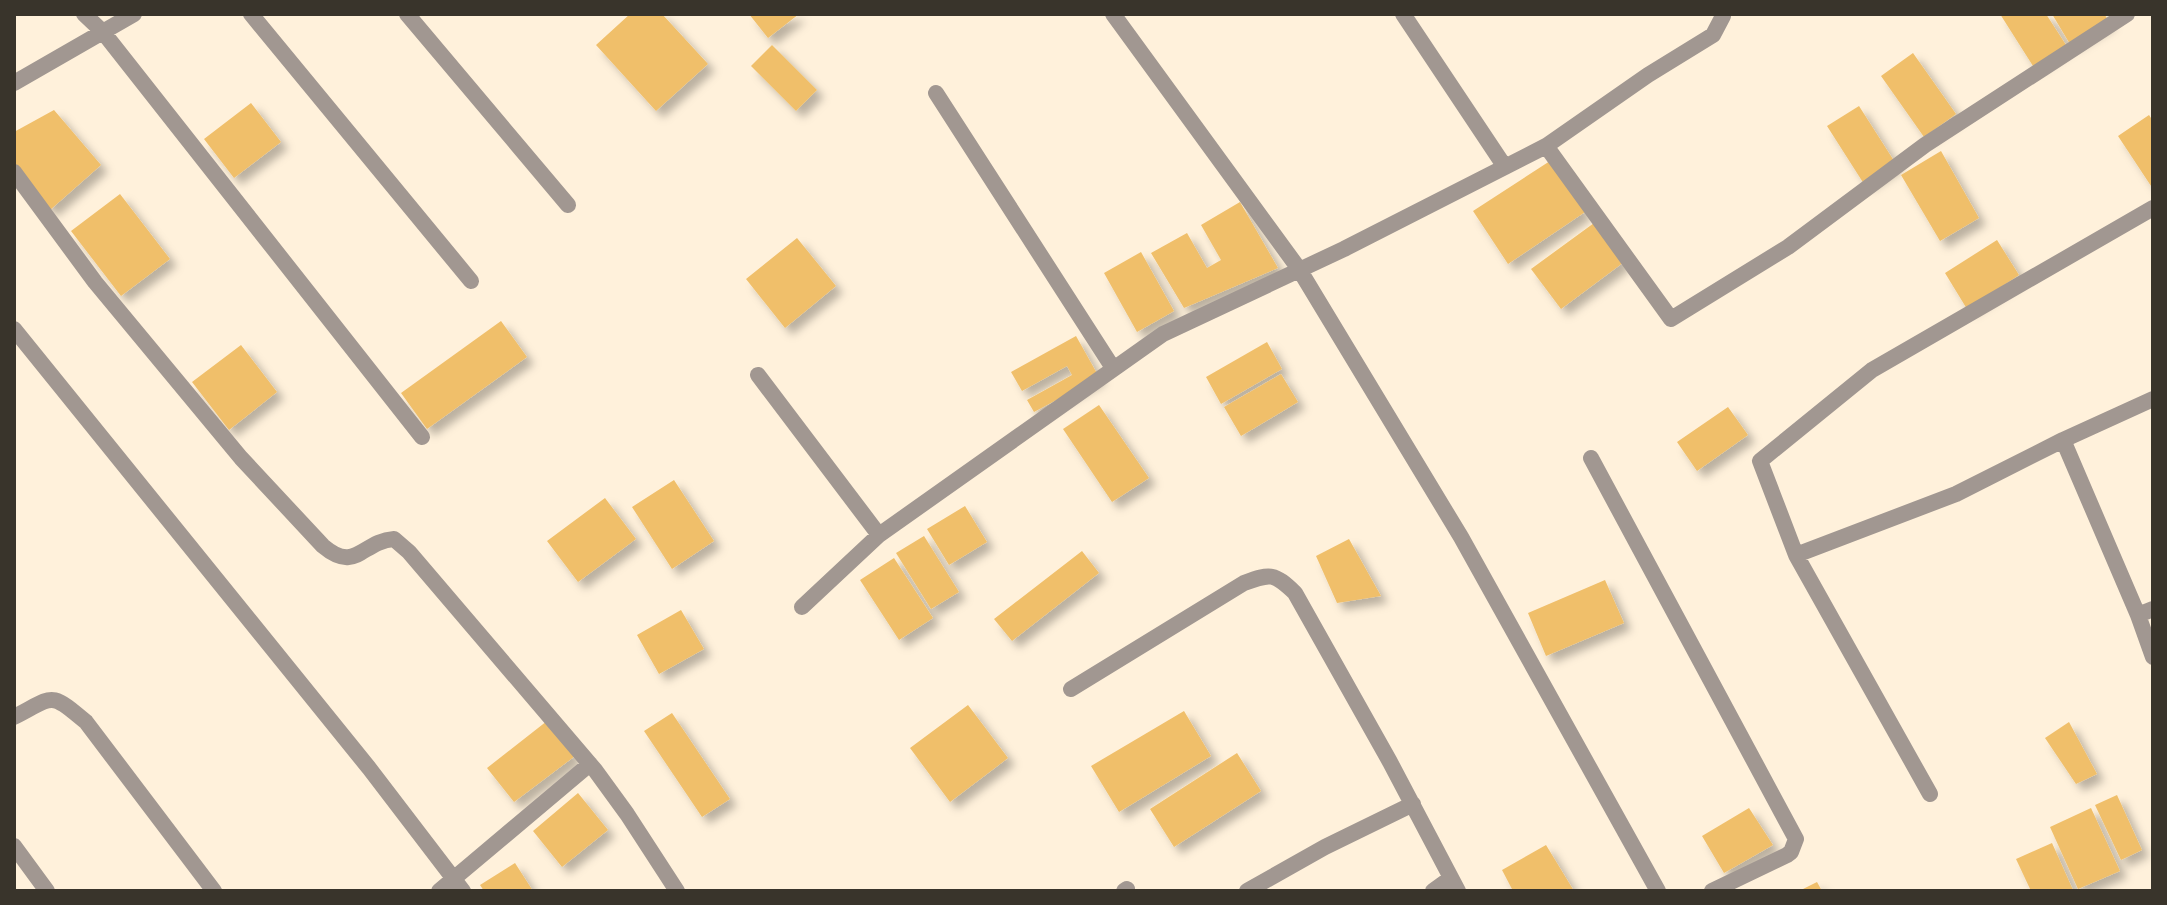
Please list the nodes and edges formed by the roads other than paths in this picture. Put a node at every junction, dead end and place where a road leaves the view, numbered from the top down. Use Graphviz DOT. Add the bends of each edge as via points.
graph roads {
  1 [pos="84,14"];
  2 [pos="134,14"];
  3 [pos="251,14"];
  4 [pos="407,14"];
  5 [pos="1113,14"];
  6 [pos="1403,14"];
  7 [pos="1722,14"];
  8 [pos="2127,14"];
  9 [pos="103,32"];
  10 [pos="14,83"];
  11 [pos="936,93"];
  12 [pos="1546,146"];
  13 [pos="1505,167"];
  14 [pos="14,172"];
  15 [pos="568,205"];
  16 [pos="2153,208"];
  17 [pos="1299,269"];
  18 [pos="471,281"];
  19 [pos="17,339"];
  20 [pos="1113,368"];
  21 [pos="758,375"];
  22 [pos="2153,399"];
  23 [pos="422,437"];
  24 [pos="2063,440"];
  25 [pos="1591,458"];
  26 [pos="879,535"];
  27 [pos="1796,555"];
  28 [pos="802,607"];
  29 [pos="2145,612"];
  30 [pos="2153,657"];
  31 [pos="1071,689"];
  32 [pos="14,717"];
  33 [pos="590,764"];
  34 [pos="1930,794"];
  35 [pos="1413,804"];
  36 [pos="14,846"];
  37 [pos="458,885"];
  38 [pos="1455,885"];
  39 [pos="47,891"];
  40 [pos="214,891"];
  41 [pos="439,891"];
  42 [pos="677,891"];
  43 [pos="1247,891"];
  44 [pos="1433,891"];
  45 [pos="1658,891"];
  46 [pos="1712,891"];
  1 -- 9 [label="street"];
  2 -- 9 [label="street"];
  3 -- 18 [label="street"];
  4 -- 15 [label="street"];
  5 -- 17 [label="street"];
  6 -- 13 [label="street"];
  7 -- 12 [label="street" via="1713,35"];
  8 -- 12 [label="street" via="1925,145 1788,247 1671,319"];
  9 -- 10 [label="street"];
  9 -- 23 [label="street"];
  11 -- 20 [label="street"];
  12 -- 13 [label="street"];
  13 -- 17 [label="street"];
  14 -- 33 [label="street" via="95,282 241,458 323,546 345,558 384,540 402,545"];
  16 -- 27 [label="street" via="1872,370 1760,461"];
  17 -- 20 [label="street" via="1163,334"];
  17 -- 45 [label="street" via="1461,537"];
  19 -- 37 [label="street" via="302,685"];
  20 -- 26 [label="street"];
  21 -- 26 [label="street"];
  22 -- 24 [label="street"];
  24 -- 27 [label="street" via="1956,494"];
  24 -- 29 [label="street"];
  25 -- 46 [label="street" via="1796,839 1787,855"];
  26 -- 28 [label="street"];
  27 -- 34 [label="street"];
  29 -- 30 [label="street"];
  31 -- 35 [label="street" via="1244,583 1267,575 1280,579 1295,593"];
  32 -- 40 [label="street" via="49,699 60,700 86,722"];
  33 -- 37 [label="street"];
  33 -- 42 [label="street"];
  35 -- 38 [label="street"];
  35 -- 43 [label="street"];
  36 -- 39 [label="street"];
  37 -- 41 [label="street"];
  38 -- 44 [label="street"];
}
